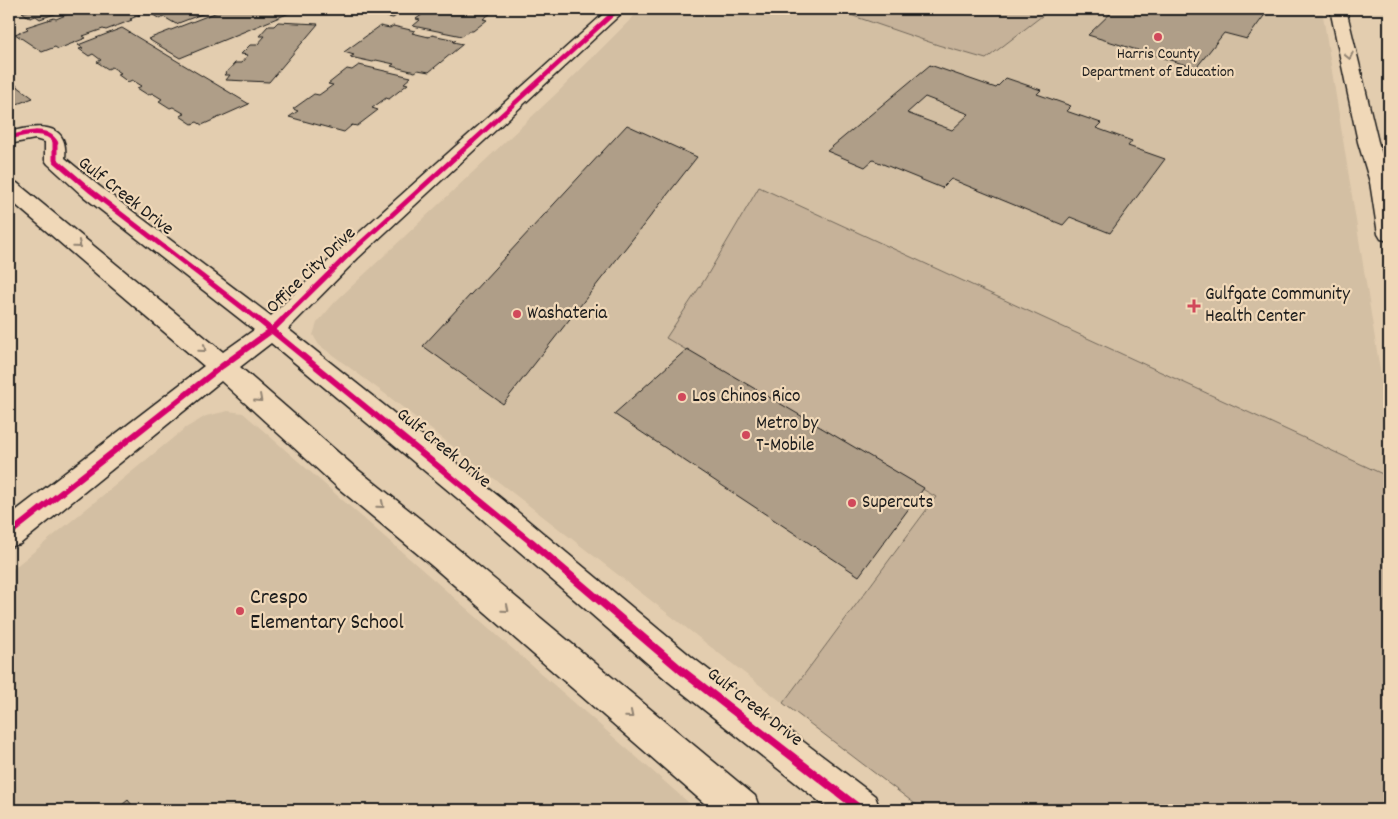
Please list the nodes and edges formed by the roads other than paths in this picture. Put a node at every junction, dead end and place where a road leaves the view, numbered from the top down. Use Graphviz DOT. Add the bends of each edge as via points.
graph roads {
  1 [pos="618,9"];
  2 [pos="1338,9"];
  3 [pos="9,138"];
  4 [pos="9,188"];
  5 [pos="1385,191"];
  6 [pos="1389,234"];
  7 [pos="272,330"];
  8 [pos="222,366"];
  9 [pos="9,534"];
  10 [pos="741,810"];
  11 [pos="861,810"];
  1 -- 7 [label="street, Office City Drive" via="350,253"];
  2 -- 5 [label="street, one-way" via="1368,142"];
  3 -- 7 [label="street, Gulf Creek Drive" via="32,133 53,137 55,160"];
  4 -- 8 [label="street, one-way"];
  5 -- 6 [label="street"];
  7 -- 8 [label="street, Office City Drive"];
  7 -- 11 [label="street, Gulf Creek Drive" via="491,508 681,670"];
  8 -- 9 [label="street, Office City Drive"];
  8 -- 10 [label="street, one-way" via="347,478"];
}
